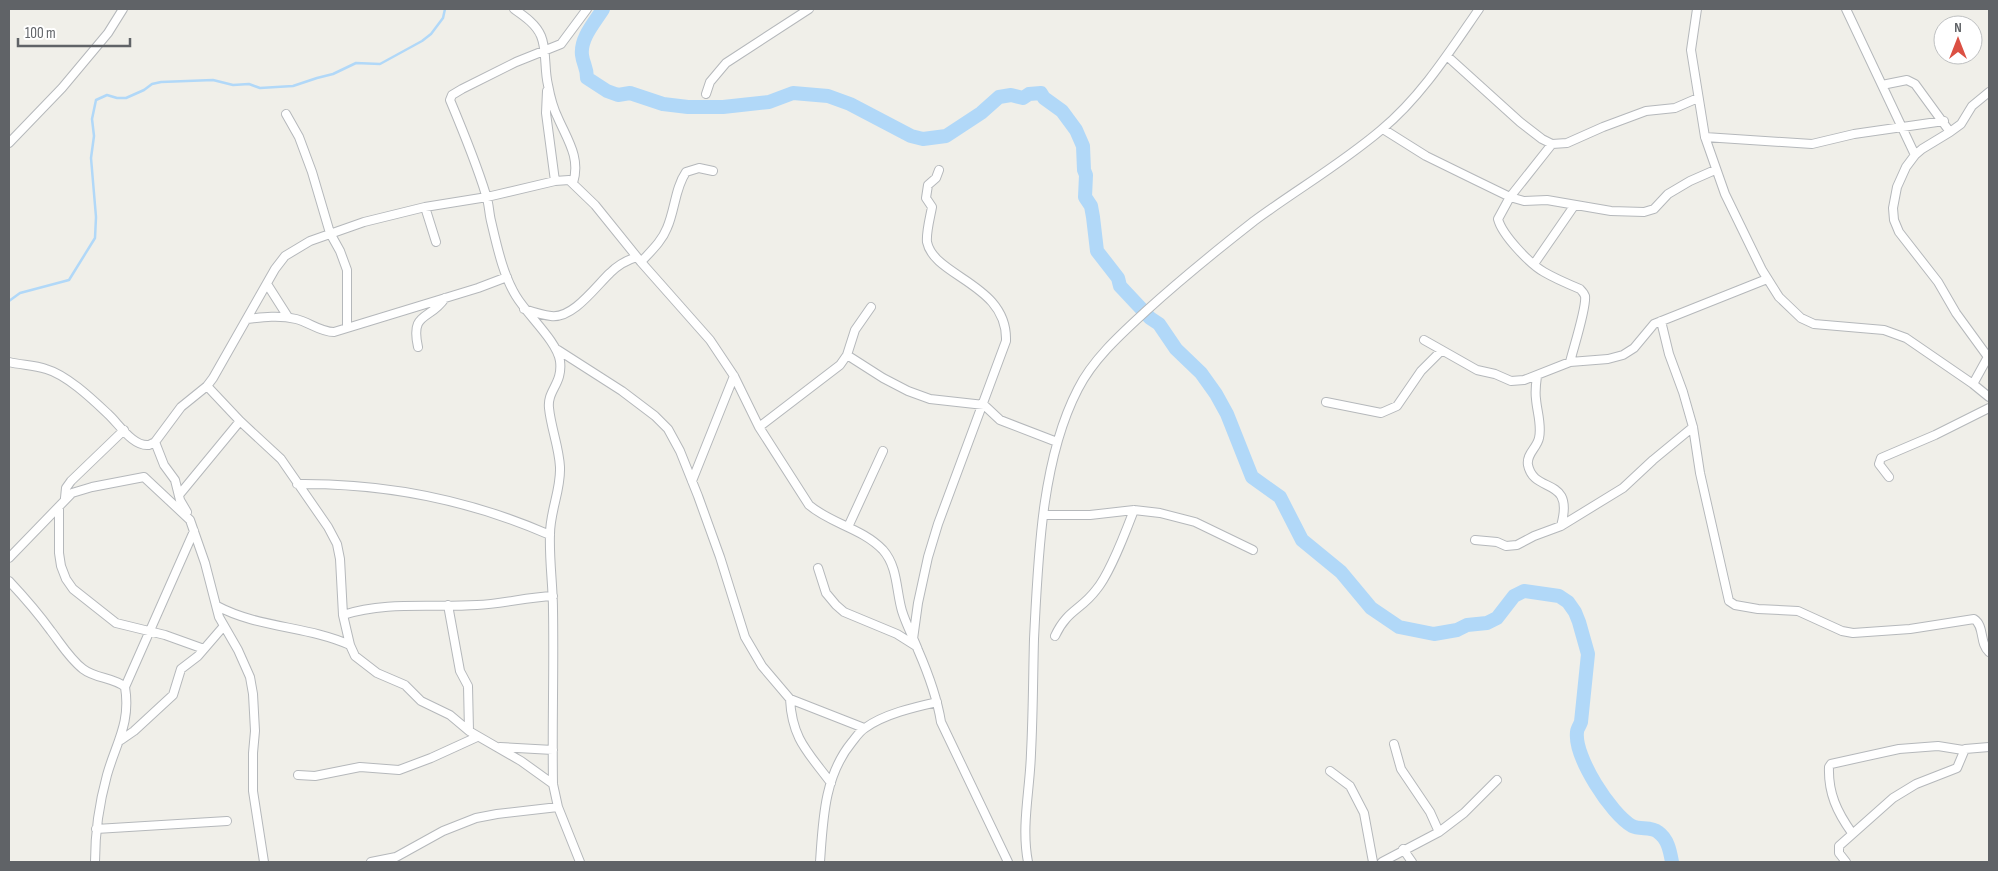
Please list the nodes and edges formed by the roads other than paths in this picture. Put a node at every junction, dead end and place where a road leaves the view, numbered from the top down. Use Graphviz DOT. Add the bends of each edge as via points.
graph roads {
  1 [pos="123,9"];
  2 [pos="514,9"];
  3 [pos="587,9"];
  4 [pos="809,9"];
  5 [pos="1479,9"];
  6 [pos="1697,9"];
  7 [pos="1846,9"];
  8 [pos="544,51"];
  9 [pos="1448,56"];
  10 [pos="547,83"];
  11 [pos="1882,85"];
  12 [pos="1989,92"];
  13 [pos="706,94"];
  14 [pos="1698,98"];
  15 [pos="286,114"];
  16 [pos="1944,120"];
  17 [pos="1902,127"];
  18 [pos="1383,129"];
  19 [pos="1950,132"];
  20 [pos="1705,137"];
  21 [pos="9,143"];
  22 [pos="1552,144"];
  23 [pos="1915,155"];
  24 [pos="939,170"];
  25 [pos="1715,170"];
  26 [pos="713,171"];
  27 [pos="555,181"];
  28 [pos="573,183"];
  29 [pos="487,197"];
  30 [pos="1510,197"];
  31 [pos="1574,206"];
  32 [pos="425,207"];
  33 [pos="330,233"];
  34 [pos="436,242"];
  35 [pos="639,259"];
  36 [pos="1534,264"];
  37 [pos="507,277"];
  38 [pos="1767,279"];
  39 [pos="267,284"];
  40 [pos="446,298"];
  41 [pos="871,307"];
  42 [pos="524,310"];
  43 [pos="288,317"];
  44 [pos="248,319"];
  45 [pos="1661,321"];
  46 [pos="347,327"];
  47 [pos="1424,340"];
  48 [pos="418,347"];
  49 [pos="558,350"];
  50 [pos="1441,351"];
  51 [pos="847,355"];
  52 [pos="1989,356"];
  53 [pos="9,362"];
  54 [pos="1570,362"];
  55 [pos="734,376"];
  56 [pos="1537,376"];
  57 [pos="1973,384"];
  58 [pos="207,386"];
  59 [pos="1989,397"];
  60 [pos="1326,402"];
  61 [pos="984,405"];
  62 [pos="1989,408"];
  63 [pos="240,421"];
  64 [pos="759,427"];
  65 [pos="1693,427"];
  66 [pos="124,430"];
  67 [pos="155,442"];
  68 [pos="1057,442"];
  69 [pos="883,451"];
  70 [pos="1889,478"];
  71 [pos="692,481"];
  72 [pos="298,484"];
  73 [pos="179,495"];
  74 [pos="65,498"];
  75 [pos="59,507"];
  76 [pos="1134,510"];
  77 [pos="1044,515"];
  78 [pos="1561,526"];
  79 [pos="848,527"];
  80 [pos="194,532"];
  81 [pos="550,535"];
  82 [pos="1475,540"];
  83 [pos="1253,550"];
  84 [pos="9,558"];
  85 [pos="818,568"];
  86 [pos="9,581"];
  87 [pos="553,596"];
  88 [pos="448,605"];
  89 [pos="217,606"];
  90 [pos="343,615"];
  91 [pos="223,627"];
  92 [pos="149,630"];
  93 [pos="1056,636"];
  94 [pos="913,639"];
  95 [pos="350,645"];
  96 [pos="917,647"];
  97 [pos="204,649"];
  98 [pos="1989,652"];
  99 [pos="126,687"];
  100 [pos="790,699"];
  101 [pos="937,702"];
  102 [pos="864,728"];
  103 [pos="469,731"];
  104 [pos="477,736"];
  105 [pos="120,740"];
  106 [pos="1394,744"];
  107 [pos="498,747"];
  108 [pos="1989,747"];
  109 [pos="553,750"];
  110 [pos="1963,750"];
  111 [pos="1330,772"];
  112 [pos="298,775"];
  113 [pos="1498,780"];
  114 [pos="831,783"];
  115 [pos="553,784"];
  116 [pos="558,807"];
  117 [pos="227,821"];
  118 [pos="96,829"];
  119 [pos="1439,832"];
  120 [pos="1852,833"];
  121 [pos="1404,849"];
  122 [pos="95,862"];
  123 [pos="264,862"];
  124 [pos="371,862"];
  125 [pos="580,862"];
  126 [pos="820,862"];
  127 [pos="1008,862"];
  128 [pos="1028,862"];
  129 [pos="1373,862"];
  130 [pos="1382,862"];
  131 [pos="1412,862"];
  132 [pos="1846,862"];
  1 -- 21 [label="street" via="108,33 62,88"];
  2 -- 8 [label="street" via="536,28"];
  3 -- 8 [label="street" via="561,44"];
  4 -- 13 [label="street" via="726,63 710,82"];
  5 -- 9 [label="street"];
  6 -- 14 [label="street" via="1691,50"];
  7 -- 11 [label="street"];
  8 -- 10 [label="street"];
  8 -- 29 [label="street" via="516,62 450,98"];
  9 -- 18 [label="street"];
  9 -- 22 [label="street" via="1520,122"];
  10 -- 27 [label="street" via="546,113"];
  10 -- 28 [label="street" via="554,110 575,158"];
  11 -- 16 [label="street" via="1911,81"];
  11 -- 17 [label="street"];
  12 -- 19 [label="street" via="1972,106 1962,124"];
  14 -- 20 [label="street"];
  14 -- 22 [label="street" via="1675,108 1646,111 1567,143"];
  15 -- 33 [label="street" via="312,172"];
  16 -- 17 [label="street"];
  16 -- 19 [label="street"];
  17 -- 20 [label="street" via="1812,144"];
  17 -- 23 [label="street"];
  18 -- 30 [label="street" via="1426,156"];
  18 -- 68 [label="street" via="1255,220 1129,327 1109,347 1078,388"];
  19 -- 23 [label="street"];
  20 -- 25 [label="street"];
  22 -- 30 [label="street"];
  23 -- 52 [label="street" via="1897,187 1894,220 1899,232"];
  24 -- 61 [label="street" via="928,185 926,198 932,207 927,241 930,250 940,262 986,295 1003,315 1006,324 1006,341"];
  25 -- 31 [label="street" via="1668,194 1654,209 1644,212"];
  25 -- 38 [label="street"];
  26 -- 35 [label="street" via="699,168 686,172 667,228 661,239"];
  27 -- 28 [label="street" via="566,179"];
  27 -- 29 [label="street"];
  28 -- 35 [label="street"];
  29 -- 32 [label="street"];
  29 -- 37 [label="street"];
  30 -- 31 [label="street"];
  30 -- 36 [label="street" via="1500,213 1499,223"];
  31 -- 36 [label="street"];
  32 -- 33 [label="street"];
  32 -- 34 [label="street"];
  33 -- 39 [label="street" via="285,256"];
  33 -- 46 [label="street" via="347,270"];
  35 -- 42 [label="street" via="626,261 609,273 592,294 566,313 552,317"];
  35 -- 55 [label="street" via="710,340"];
  36 -- 54 [label="street" via="1543,272 1580,289 1585,296"];
  37 -- 40 [label="street"];
  37 -- 42 [label="street"];
  38 -- 45 [label="street"];
  38 -- 57 [label="street" via="1788,307 1808,321 1893,332"];
  39 -- 43 [label="street"];
  39 -- 44 [label="street"];
  40 -- 46 [label="street"];
  40 -- 48 [label="street" via="416,326"];
  41 -- 51 [label="street" via="855,330"];
  42 -- 49 [label="street"];
  43 -- 44 [label="street"];
  43 -- 46 [label="street" via="327,332"];
  44 -- 58 [label="street"];
  45 -- 54 [label="street" via="1623,355"];
  45 -- 65 [label="street"];
  47 -- 50 [label="street"];
  49 -- 71 [label="street" via="622,391 660,421 680,451"];
  49 -- 81 [label="street" via="559,380 549,399 549,408 559,453 560,480 552,510"];
  50 -- 56 [label="street" via="1477,370 1511,381"];
  50 -- 60 [label="street" via="1421,370 1397,406 1381,413"];
  51 -- 61 [label="street" via="888,380 923,396 943,402"];
  51 -- 64 [label="street" via="828,375"];
  52 -- 57 [label="street"];
  53 -- 66 [label="street" via="49,369 68,380"];
  54 -- 56 [label="street"];
  55 -- 64 [label="street"];
  55 -- 71 [label="street"];
  56 -- 78 [label="street" via="1535,397 1540,435 1529,456 1528,467 1532,475 1554,488 1563,499"];
  57 -- 59 [label="street"];
  58 -- 63 [label="street"];
  58 -- 67 [label="street" via="181,407"];
  61 -- 68 [label="street" via="1000,420"];
  61 -- 94 [label="street" via="938,524 928,557"];
  62 -- 70 [label="street" via="1881,458 1879,464"];
  63 -- 72 [label="street" via="280,459"];
  63 -- 73 [label="street"];
  64 -- 79 [label="street" via="809,505 818,514"];
  65 -- 78 [label="street" via="1623,488"];
  65 -- 98 [label="street" via="1700,472 1728,598 1732,603 1798,611 1842,631 1854,633 1910,629 1974,619 1979,623 1984,646"];
  66 -- 67 [label="street" via="141,445"];
  66 -- 74 [label="street" via="71,481"];
  67 -- 73 [label="street" via="164,465 175,480"];
  68 -- 77 [label="street"];
  69 -- 79 [label="street"];
  71 -- 100 [label="street" via="745,637 762,666"];
  72 -- 81 [label="street" via="378,487 425,495 487,511"];
  72 -- 90 [label="street" via="319,512 336,544 342,575"];
  73 -- 80 [label="street" via="194,521"];
  74 -- 75 [label="street"];
  74 -- 80 [label="street" via="80,490 144,478 185,514"];
  75 -- 84 [label="street"];
  75 -- 92 [label="street" via="61,566 73,589 116,623"];
  76 -- 77 [label="street"];
  76 -- 83 [label="street" via="1195,522"];
  76 -- 93 [label="street" via="1097,590 1067,616"];
  77 -- 128 [label="street" via="1032,686 1025,844"];
  78 -- 82 [label="street" via="1517,545"];
  79 -- 94 [label="street" via="870,538 884,552 895,575 902,611"];
  80 -- 89 [label="street"];
  80 -- 92 [label="street"];
  81 -- 87 [label="street"];
  85 -- 96 [label="street" via="826,593 836,606 897,634"];
  86 -- 99 [label="street" via="84,669"];
  87 -- 88 [label="street"];
  87 -- 109 [label="street"];
  88 -- 90 [label="street" via="372,607"];
  88 -- 103 [label="street" via="460,671 468,686"];
  89 -- 91 [label="street"];
  89 -- 95 [label="street" via="250,619"];
  90 -- 95 [label="street"];
  91 -- 97 [label="street"];
  91 -- 123 [label="street" via="238,650 250,677 253,694 253,791"];
  92 -- 97 [label="street"];
  92 -- 99 [label="street"];
  94 -- 96 [label="street"];
  95 -- 103 [label="street" via="360,661 405,686 421,701 450,715"];
  96 -- 101 [label="street"];
  97 -- 105 [label="street" via="181,669 173,695 134,732"];
  99 -- 105 [label="street" via="126,714"];
  100 -- 102 [label="street"];
  100 -- 114 [label="street" via="797,737"];
  101 -- 102 [label="street"];
  101 -- 127 [label="street" via="941,722"];
  102 -- 114 [label="street" via="843,754"];
  103 -- 104 [label="street"];
  104 -- 107 [label="street"];
  104 -- 112 [label="street" via="399,770 360,767 315,776"];
  105 -- 118 [label="street" via="106,778"];
  106 -- 119 [label="street" via="1401,769 1430,812"];
  107 -- 109 [label="street"];
  107 -- 115 [label="street"];
  108 -- 110 [label="street"];
  109 -- 115 [label="street"];
  110 -- 120 [label="street" via="1957,768 1909,789"];
  110 -- 120 [label="street" via="1938,746 1899,749 1831,764 1829,789"];
  111 -- 129 [label="street" via="1350,786 1364,813"];
  113 -- 119 [label="street"];
  114 -- 126 [label="street" via="823,812"];
  115 -- 116 [label="street"];
  116 -- 124 [label="street" via="476,818 443,831 396,857"];
  116 -- 125 [label="street"];
  117 -- 118 [label="street"];
  118 -- 122 [label="street"];
  119 -- 121 [label="street"];
  120 -- 132 [label="street" via="1838,848"];
  121 -- 130 [label="street"];
  121 -- 131 [label="street"];
}
